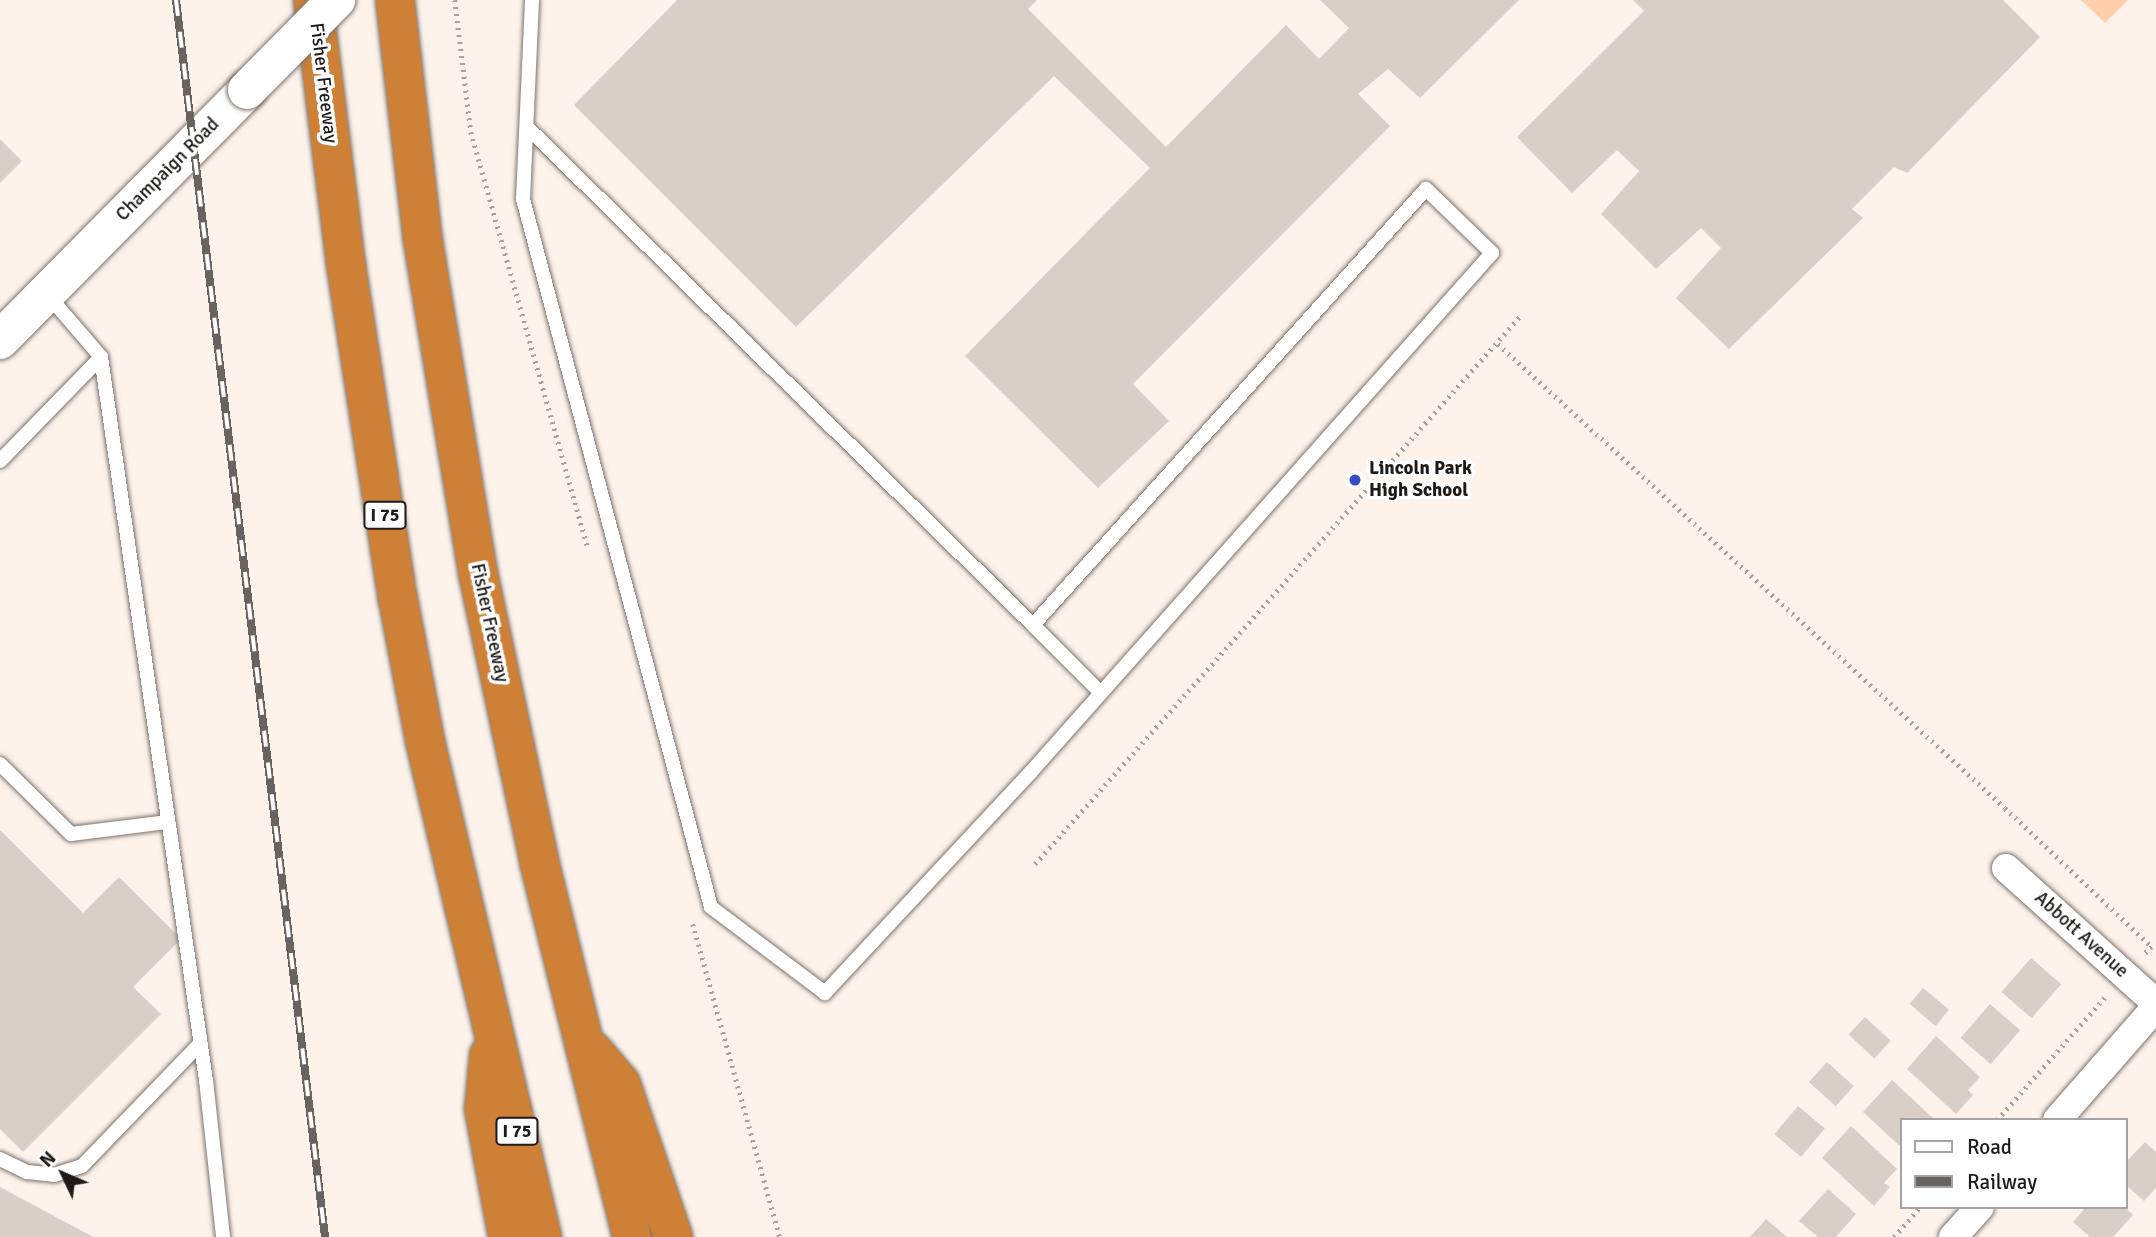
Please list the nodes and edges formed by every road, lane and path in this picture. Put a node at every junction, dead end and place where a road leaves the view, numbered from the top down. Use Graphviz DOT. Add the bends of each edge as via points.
graph roads {
  1 [pos="313,0"];
  2 [pos="336,0"];
  3 [pos="395,0"];
  4 [pos="532,0"];
  5 [pos="528,128"];
  6 [pos="46,293"];
  7 [pos="1522,314"];
  8 [pos="0,340"];
  9 [pos="1498,344"];
  10 [pos="101,357"];
  11 [pos="0,461"];
  12 [pos="1033,625"];
  13 [pos="1101,693"];
  14 [pos="0,764"];
  15 [pos="168,822"];
  16 [pos="1035,864"];
  17 [pos="2006,868"];
  18 [pos="2126,976"];
  19 [pos="2156,1005"];
  20 [pos="492,1025"];
  21 [pos="584,1040"];
  22 [pos="200,1045"];
  23 [pos="1999,1118"];
  24 [pos="2059,1118"];
  25 [pos="0,1159"];
  26 [pos="1918,1209"];
  27 [pos="1978,1209"];
  28 [pos="223,1237"];
  29 [pos="508,1237"];
  30 [pos="542,1237"];
  31 [pos="632,1237"];
  32 [pos="673,1237"];
  33 [pos="1894,1237"];
  34 [pos="1954,1237"];
  1 -- 20 [label="highway, Fisher Freeway / I 75" via="346,265 398,600 425,741"];
  2 -- 6 [label="street, Champaign Road, bridge"];
  3 -- 21 [label="highway, Fisher Freeway" via="423,241 478,573 539,861"];
  4 -- 5 [label="lane"];
  5 -- 12 [label="lane"];
  5 -- 13 [label="lane" via="523,200 711,907 825,993"];
  6 -- 8 [label="street, Champaign Road"];
  6 -- 10 [label="lane"];
  7 -- 9 [label="path"];
  9 -- 16 [label="path"];
  9 -- 18 [label="path" via="2152,947"];
  10 -- 11 [label="lane"];
  10 -- 15 [label="lane"];
  12 -- 13 [label="lane"];
  12 -- 13 [label="lane" via="1426,189 1492,253"];
  14 -- 15 [label="lane" via="71,834"];
  15 -- 22 [label="lane"];
  17 -- 18 [label="street, Abbott Avenue"];
  18 -- 19 [label="street, Abbott Avenue"];
  18 -- 23 [label="path"];
  19 -- 24 [label="street"];
  20 -- 29 [label="highway" via="484,1109"];
  20 -- 30 [label="highway, Fisher Freeway / I 75"];
  21 -- 31 [label="highway, Fisher Freeway"];
  21 -- 32 [label="highway" via="621,1084"];
  22 -- 25 [label="lane" via="82,1166 54,1175 27,1172"];
  22 -- 28 [label="lane"];
  26 -- 33 [label="path"];
  27 -- 34 [label="street"];
}
